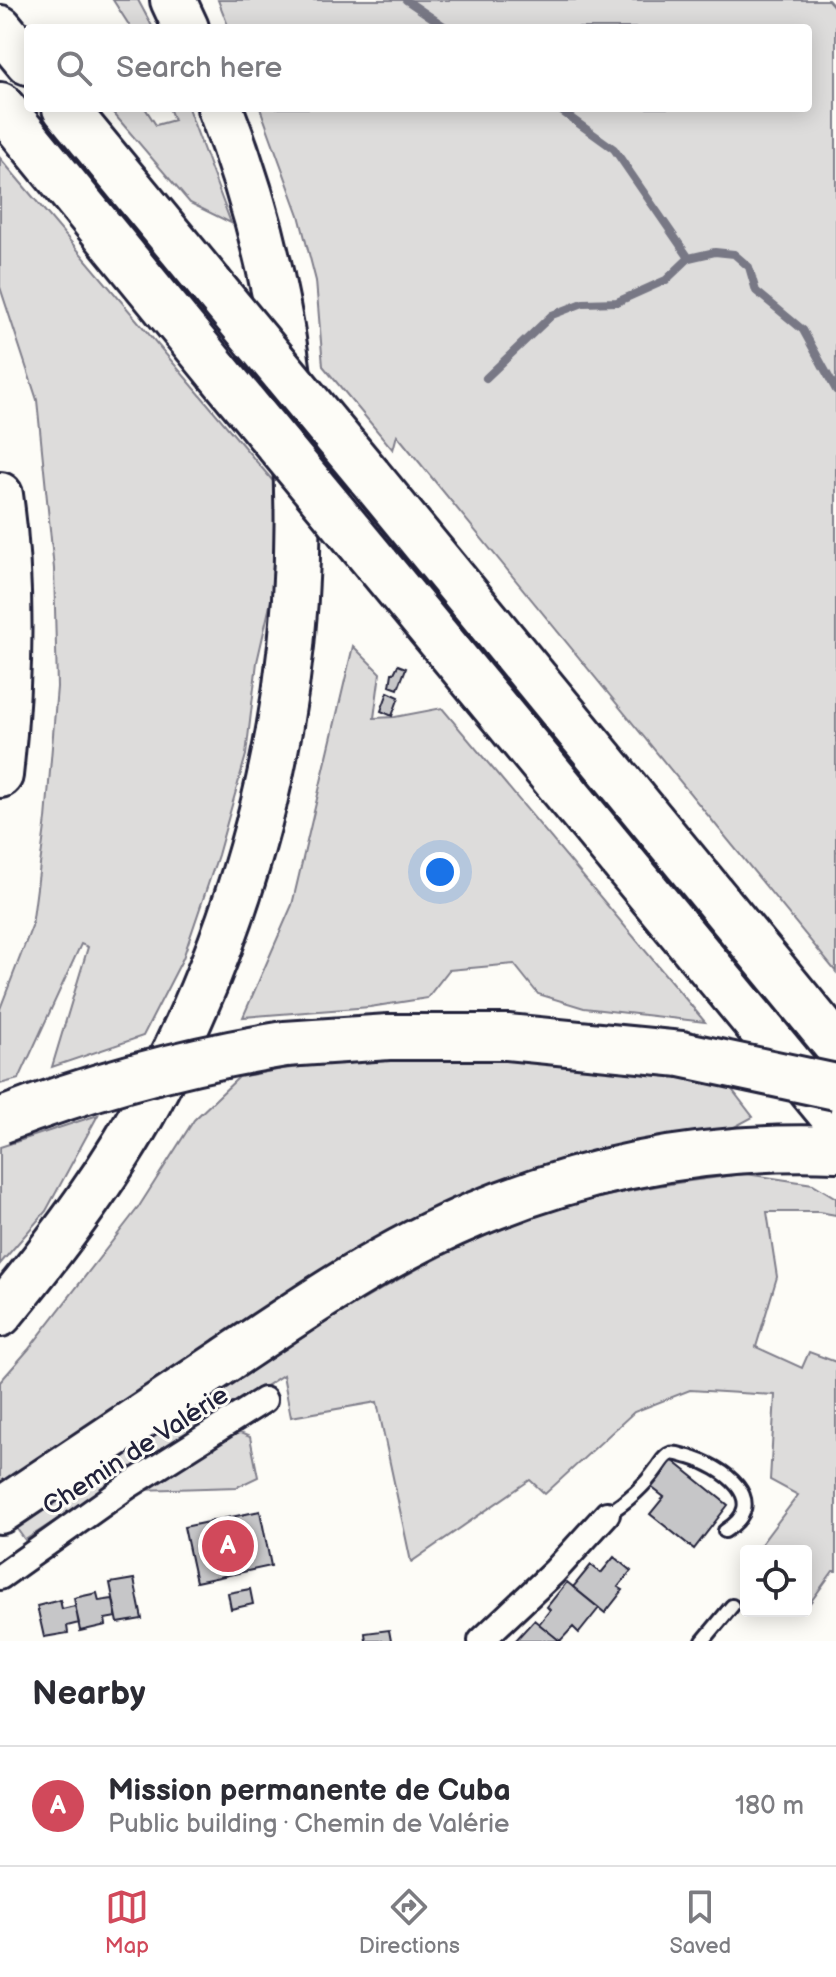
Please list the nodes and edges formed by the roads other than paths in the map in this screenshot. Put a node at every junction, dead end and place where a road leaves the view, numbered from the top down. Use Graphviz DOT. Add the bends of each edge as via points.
graph roads {
  1 [pos="173,0"];
  2 [pos="184,24"];
  3 [pos="0,28"];
  4 [pos="24,57"];
  5 [pos="0,105"];
  6 [pos="68,112"];
  7 [pos="221,112"];
  8 [pos="0,495"];
  9 [pos="0,775"];
  10 [pos="836,1045"];
  11 [pos="836,1087"];
  12 [pos="836,1120"];
  13 [pos="0,1121"];
  14 [pos="836,1149"];
  15 [pos="0,1314"];
  16 [pos="264,1400"];
  17 [pos="0,1511"];
  18 [pos="607,1514"];
  19 [pos="725,1531"];
  20 [pos="0,1577"];
  21 [pos="732,1606"];
  22 [pos="481,1641"];
  23 [pos="703,1641"];
  1 -- 2 [label="highway"];
  3 -- 4 [label="highway"];
  5 -- 12 [label="highway, bridge"];
  6 -- 10 [label="highway, bridge"];
  7 -- 15 [label="highway" via="268,263 296,436 295,612 276,753 218,954 157,1087 85,1205"];
  8 -- 9 [label="highway" via="9,651"];
  11 -- 13 [label="highway, bridge" via="681,1054 507,1037 389,1037 217,1055 92,1088"];
  14 -- 17 [label="highway" via="695,1154 610,1170 526,1195 442,1230 317,1299"];
  16 -- 20 [label="street, Chemin de Valérie" via="128,1486"];
  18 -- 19 [label="lane" via="632,1498 665,1458 676,1454 713,1466 739,1486 742,1513"];
  18 -- 22 [label="street"];
  21 -- 23 [label="lane"];
}
